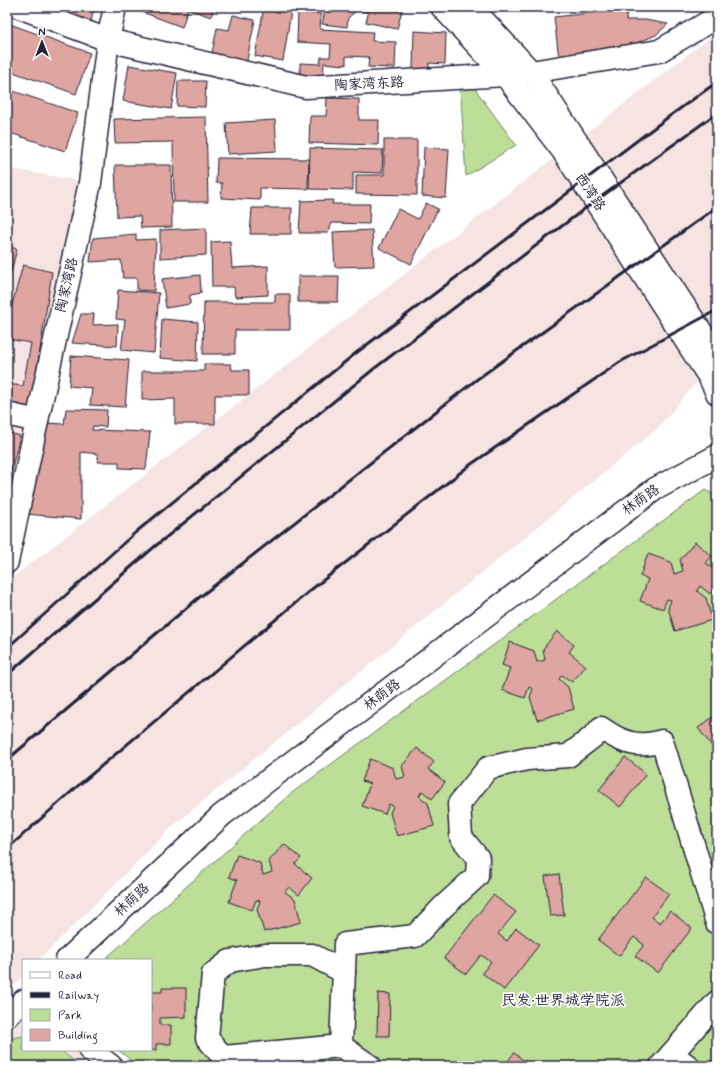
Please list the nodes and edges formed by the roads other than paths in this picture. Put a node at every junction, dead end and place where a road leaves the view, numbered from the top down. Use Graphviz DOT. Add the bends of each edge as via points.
graph roads {
  1 [pos="19,7"];
  2 [pos="115,7"];
  3 [pos="442,7"];
  4 [pos="471,7"];
  5 [pos="717,15"];
  6 [pos="108,40"];
  7 [pos="531,72"];
  8 [pos="505,75"];
  9 [pos="717,356"];
  10 [pos="717,393"];
  11 [pos="7,414"];
  12 [pos="37,421"];
  13 [pos="717,456"];
  14 [pos="7,562"];
  15 [pos="717,923"];
  16 [pos="68,959"];
  17 [pos="344,972"];
  18 [pos="22,1002"];
  19 [pos="717,1002"];
  20 [pos="7,1016"];
  21 [pos="341,1046"];
  22 [pos="91,1051"];
  23 [pos="674,1062"];
  24 [pos="111,1066"];
  25 [pos="370,1066"];
  1 -- 6 [label="street, 陶家湾东路"];
  2 -- 6 [label="street, 陶家湾路"];
  3 -- 8 [label="street, 西湾路"];
  4 -- 7 [label="street, 西湾路"];
  5 -- 7 [label="street, 陶家湾东路" via="659,51"];
  6 -- 8 [label="street, 陶家湾东路" via="306,87"];
  6 -- 12 [label="street, 陶家湾路" via="90,183"];
  7 -- 8 [label="street, 陶家湾东路"];
  7 -- 9 [label="street, 西湾路"];
  8 -- 10 [label="street, 西湾路" via="563,151 710,378"];
  11 -- 12 [label="street"];
  12 -- 14 [label="street, 陶家湾路"];
  13 -- 16 [label="street, 林荫路" via="655,489 222,815"];
  15 -- 17 [label="street" via="662,741 645,745 627,742 613,737 601,728 568,756 527,759 488,768 459,804 461,837 478,858 477,876 415,936 345,944"];
  17 -- 21 [label="street"];
  17 -- 21 [label="street" via="312,955 265,955 230,962 213,974 206,1038 223,1057"];
  18 -- 20 [label="street"];
  19 -- 23 [label="street"];
  21 -- 25 [label="street"];
  22 -- 24 [label="street"];
}
